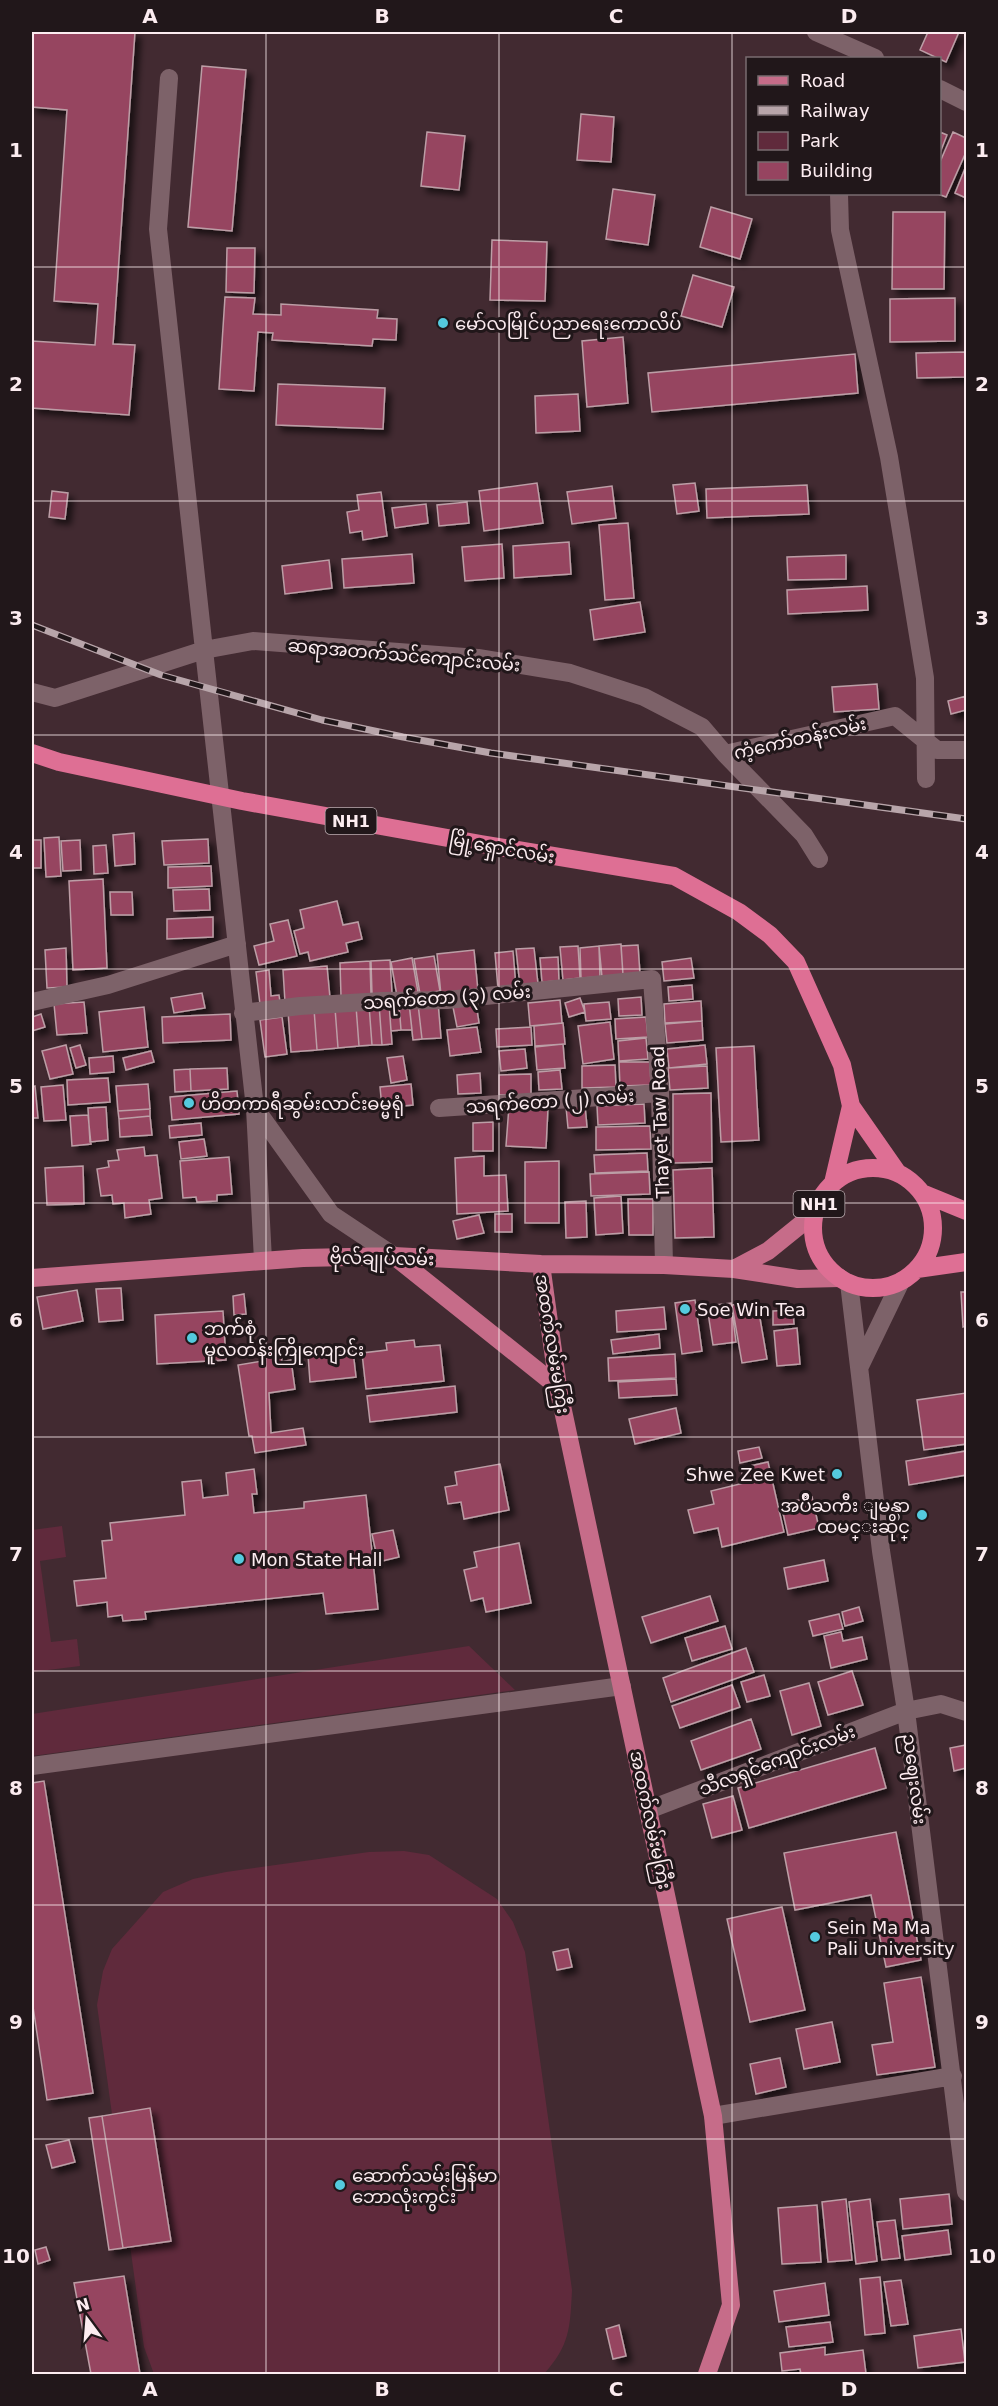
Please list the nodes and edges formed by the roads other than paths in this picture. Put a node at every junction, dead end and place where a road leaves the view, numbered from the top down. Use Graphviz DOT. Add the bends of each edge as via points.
graph roads {
  1 [pos="816,32"];
  2 [pos="850,53"];
  3 [pos="870,57"];
  4 [pos="169,78"];
  5 [pos="941,90"];
  6 [pos="966,102"];
  7 [pos="839,195"];
  8 [pos="204,650"];
  9 [pos="32,692"];
  10 [pos="925,740"];
  11 [pos="966,750"];
  12 [pos="32,753"];
  13 [pos="725,754"];
  14 [pos="926,779"];
  15 [pos="819,860"];
  16 [pos="237,944"];
  17 [pos="652,979"];
  18 [pos="32,1002"];
  19 [pos="243,1013"];
  20 [pos="660,1093"];
  21 [pos="851,1106"];
  22 [pos="255,1108"];
  23 [pos="439,1108"];
  24 [pos="897,1172"];
  25 [pos="832,1183"];
  26 [pos="922,1193"];
  27 [pos="966,1211"];
  28 [pos="815,1213"];
  29 [pos="394,1256"];
  30 [pos="263,1260"];
  31 [pos="966,1262"];
  32 [pos="541,1264"];
  33 [pos="664,1265"];
  34 [pos="734,1269"];
  35 [pos="917,1269"];
  36 [pos="32,1278"];
  37 [pos="845,1280"];
  38 [pos="901,1281"];
  39 [pos="860,1366"];
  40 [pos="558,1387"];
  41 [pos="622,1686"];
  42 [pos="906,1711"];
  43 [pos="966,1712"];
  44 [pos="32,1766"];
  45 [pos="648,1810"];
  46 [pos="953,2076"];
  47 [pos="713,2116"];
  48 [pos="963,2119"];
  49 [pos="966,2192"];
  50 [pos="707,2374"];
  1 -- 2 [label="street"];
  2 -- 3 [label="street"];
  4 -- 8 [label="street" via="158,229"];
  5 -- 6 [label="street"];
  7 -- 10 [label="street" via="840,230 889,457 925,678"];
  8 -- 9 [label="street, ဆရာအတက်သင်ကျောင်းလမ်း" via="55,698"];
  8 -- 13 [label="street, ဆရာအတက်သင်ကျောင်းလမ်း" via="253,641 478,658 570,673 644,697 702,727"];
  8 -- 16 [label="street"];
  10 -- 11 [label="street, ကံ့ကော်တန်းလမ်း" via="937,750"];
  10 -- 13 [label="street, ကံ့ကော်တန်းလမ်း" via="895,716"];
  10 -- 14 [label="street"];
  12 -- 21 [label="highway, မြို့ရှောင်လမ်း / NH1" via="242,801 674,876 739,912 770,935 796,962 842,1065"];
  13 -- 15 [label="street, ကံ့ကော်တန်းလမ်း" via="804,835"];
  16 -- 18 [label="street" via="108,985"];
  16 -- 19 [label="street"];
  17 -- 19 [label="street, သရက်တော (၃) လမ်း" via="447,1000 300,1006"];
  17 -- 20 [label="street, Thayet Taw Road"];
  19 -- 22 [label="street"];
  20 -- 23 [label="street, သရက်တော (၂) လမ်း"];
  20 -- 33 [label="street, Thayet Taw Road"];
  21 -- 24 [label="highway, မြို့ရှောင်လမ်း / NH1"];
  21 -- 25 [label="highway, မြို့ရှောင်လမ်း / NH1"];
  22 -- 29 [label="street" via="331,1214"];
  22 -- 30 [label="street"];
  24 -- 25 [label="highway, NH1" via="863,1169"];
  24 -- 26 [label="highway, NH1"];
  25 -- 28 [label="highway, NH1"];
  26 -- 27 [label="highway, NH1"];
  26 -- 35 [label="highway, NH1" via="931,1212 933,1232 928,1252"];
  28 -- 34 [label="main road" via="768,1251"];
  28 -- 37 [label="highway, NH1" via="817,1250 826,1265"];
  29 -- 30 [label="main road, ဗိုလ်ချုပ်လမ်း"];
  29 -- 32 [label="main road, ဗိုလ်ချုပ်လမ်း"];
  29 -- 40 [label="main road"];
  30 -- 36 [label="main road, ဗိုလ်ချုပ်လမ်း"];
  31 -- 35 [label="highway, NH1"];
  32 -- 33 [label="main road, ဗိုလ်ချုပ်လမ်း"];
  32 -- 40 [label="main road, အထက်လမ်းမကြီး"];
  33 -- 34 [label="main road, ဗိုလ်ချုပ်လမ်း"];
  34 -- 37 [label="main road, ဗိုလ်ချုပ်လမ်း" via="798,1279"];
  35 -- 38 [label="highway, NH1"];
  37 -- 38 [label="highway, NH1" via="867,1288"];
  37 -- 39 [label="street, ညဈေးလမ်း"];
  38 -- 39 [label="street"];
  39 -- 42 [label="street, ညဈေးလမ်း" via="881,1551"];
  40 -- 41 [label="main road, အထက်လမ်းမကြီး"];
  41 -- 44 [label="street"];
  41 -- 45 [label="main road, အထက်လမ်းမကြီး"];
  42 -- 43 [label="street, သီလရှင်ကျောင်းလမ်း" via="941,1704"];
  42 -- 45 [label="street, သီလရှင်ကျောင်းလမ်း"];
  42 -- 46 [label="street, ညဈေးလမ်း"];
  45 -- 47 [label="main road, အထက်လမ်းမကြီး"];
  46 -- 47 [label="street"];
  46 -- 48 [label="street, ညဈေးလမ်း"];
  47 -- 50 [label="main road, အထက်လမ်းမကြီး" via="731,2305"];
  48 -- 49 [label="street, ညဈေးလမ်း"];
}
